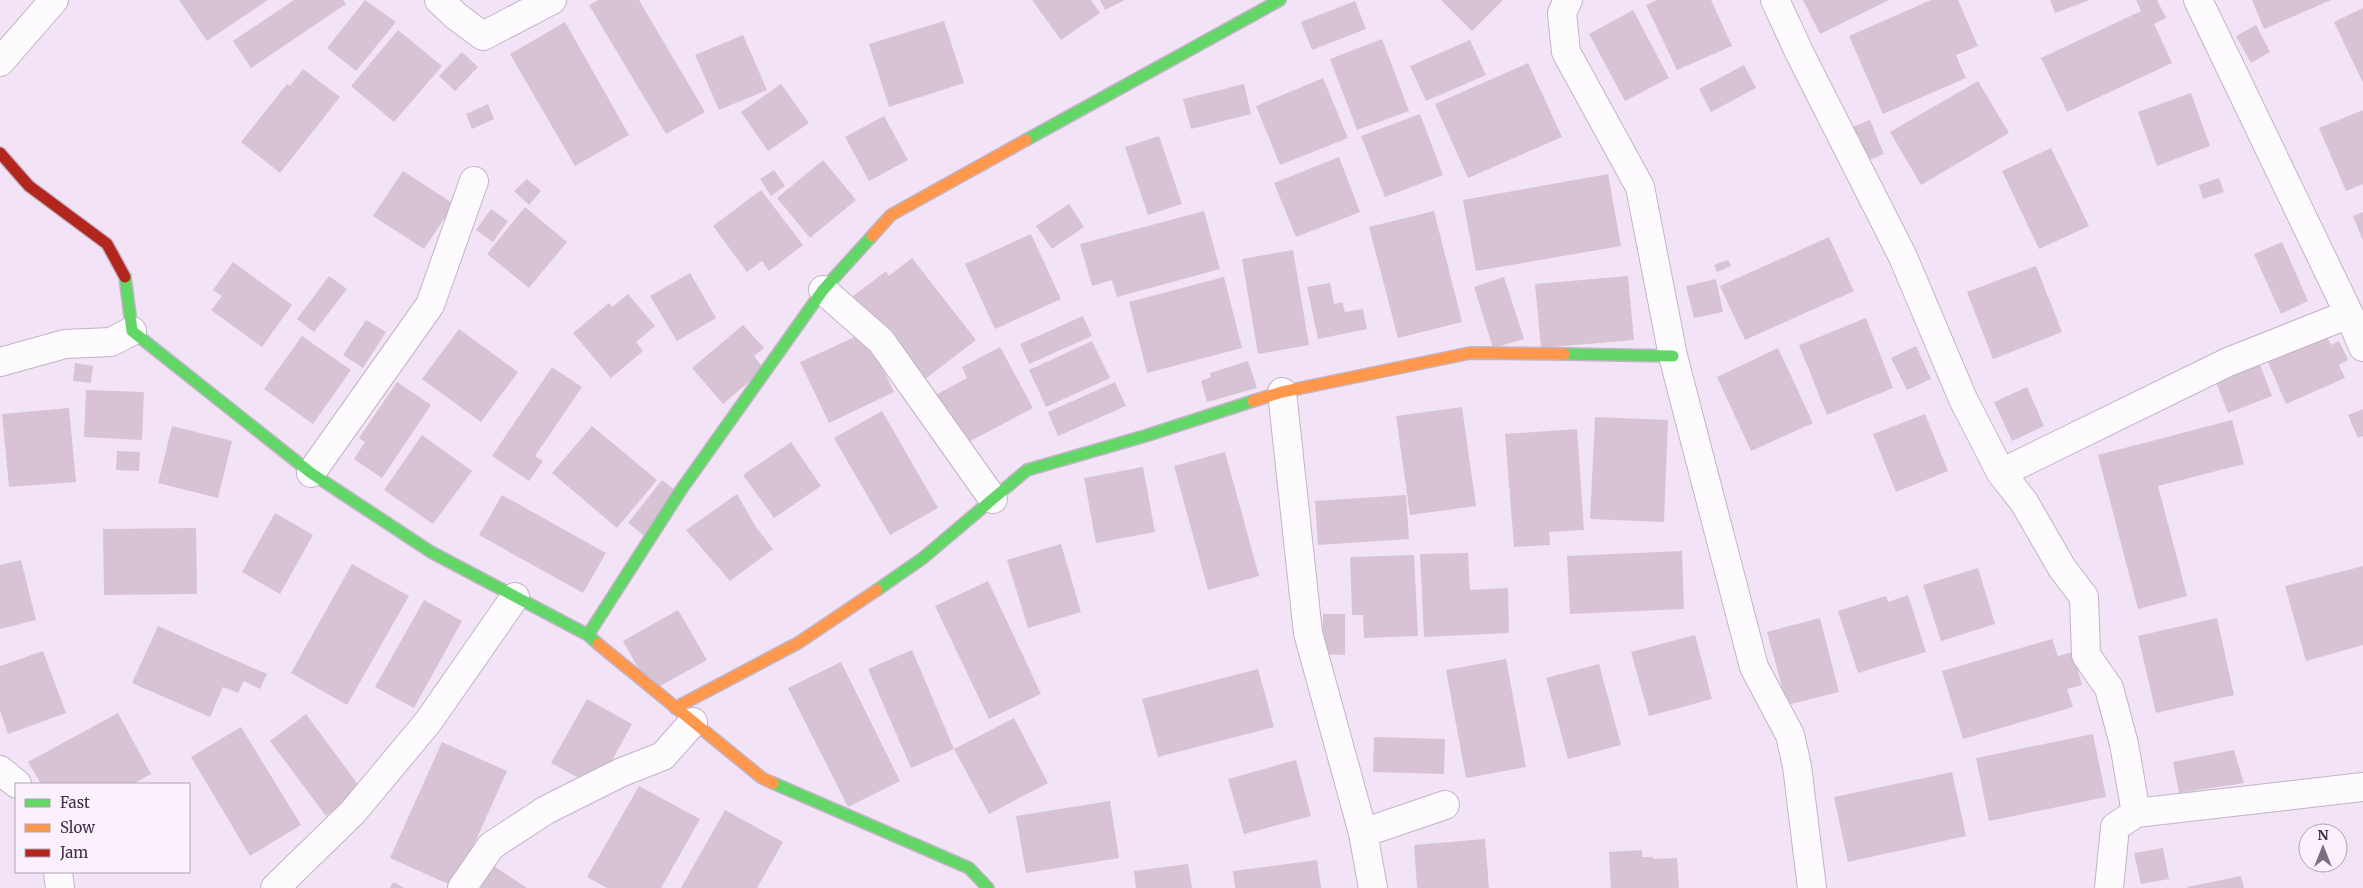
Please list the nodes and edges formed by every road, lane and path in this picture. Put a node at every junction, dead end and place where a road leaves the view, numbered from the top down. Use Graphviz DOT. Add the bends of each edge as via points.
graph roads {
  1 [pos="54,0"];
  2 [pos="439,0"];
  3 [pos="552,0"];
  4 [pos="1280,0"];
  5 [pos="1568,0"];
  6 [pos="1775,0"];
  7 [pos="2198,0"];
  8 [pos="0,62"];
  9 [pos="0,152"];
  10 [pos="474,180"];
  11 [pos="823,290"];
  12 [pos="2357,327"];
  13 [pos="132,331"];
  14 [pos="1673,356"];
  15 [pos="0,362"];
  16 [pos="1282,392"];
  17 [pos="311,473"];
  18 [pos="2001,473"];
  19 [pos="993,499"];
  20 [pos="515,597"];
  21 [pos="588,634"];
  22 [pos="684,715"];
  23 [pos="0,770"];
  24 [pos="16,783"];
  25 [pos="2363,787"];
  26 [pos="1445,805"];
  27 [pos="2136,813"];
  28 [pos="1362,833"];
  29 [pos="58,873"];
  30 [pos="60,888"];
  31 [pos="275,888"];
  32 [pos="462,888"];
  33 [pos="988,888"];
  34 [pos="1374,888"];
  35 [pos="1812,888"];
  36 [pos="2109,888"];
  1 -- 8 [label="street"];
  2 -- 3 [label="street" via="483,36"];
  4 -- 11 [label="street" via="891,214"];
  5 -- 14 [label="street" via="1562,13 1566,52 1640,187"];
  6 -- 18 [label="street" via="1903,257 1963,399"];
  7 -- 12 [label="street"];
  9 -- 13 [label="street" via="29,186 107,244 126,279"];
  10 -- 17 [label="street" via="430,304"];
  11 -- 19 [label="street" via="880,342"];
  11 -- 21 [label="street" via="681,490"];
  12 -- 18 [label="street" via="2228,362"];
  13 -- 15 [label="street" via="110,342 65,344"];
  13 -- 17 [label="street"];
  14 -- 16 [label="street" via="1470,353"];
  14 -- 35 [label="street" via="1754,667 1790,736 1797,766"];
  16 -- 19 [label="street" via="1027,470"];
  16 -- 28 [label="street" via="1308,633"];
  17 -- 20 [label="street" via="431,552"];
  18 -- 27 [label="street" via="2024,502 2062,568 2084,597 2086,655 2110,688"];
  19 -- 22 [label="street" via="923,558"];
  20 -- 21 [label="street"];
  20 -- 31 [label="street" via="428,722 353,812"];
  21 -- 22 [label="street"];
  22 -- 32 [label="street" via="663,756 622,772 546,810 491,846"];
  22 -- 33 [label="street" via="762,778 969,868"];
  23 -- 24 [label="street"];
  25 -- 27 [label="street"];
  26 -- 28 [label="street"];
  27 -- 36 [label="street" via="2115,827"];
  28 -- 34 [label="street"];
  29 -- 30 [label="street"];
}
